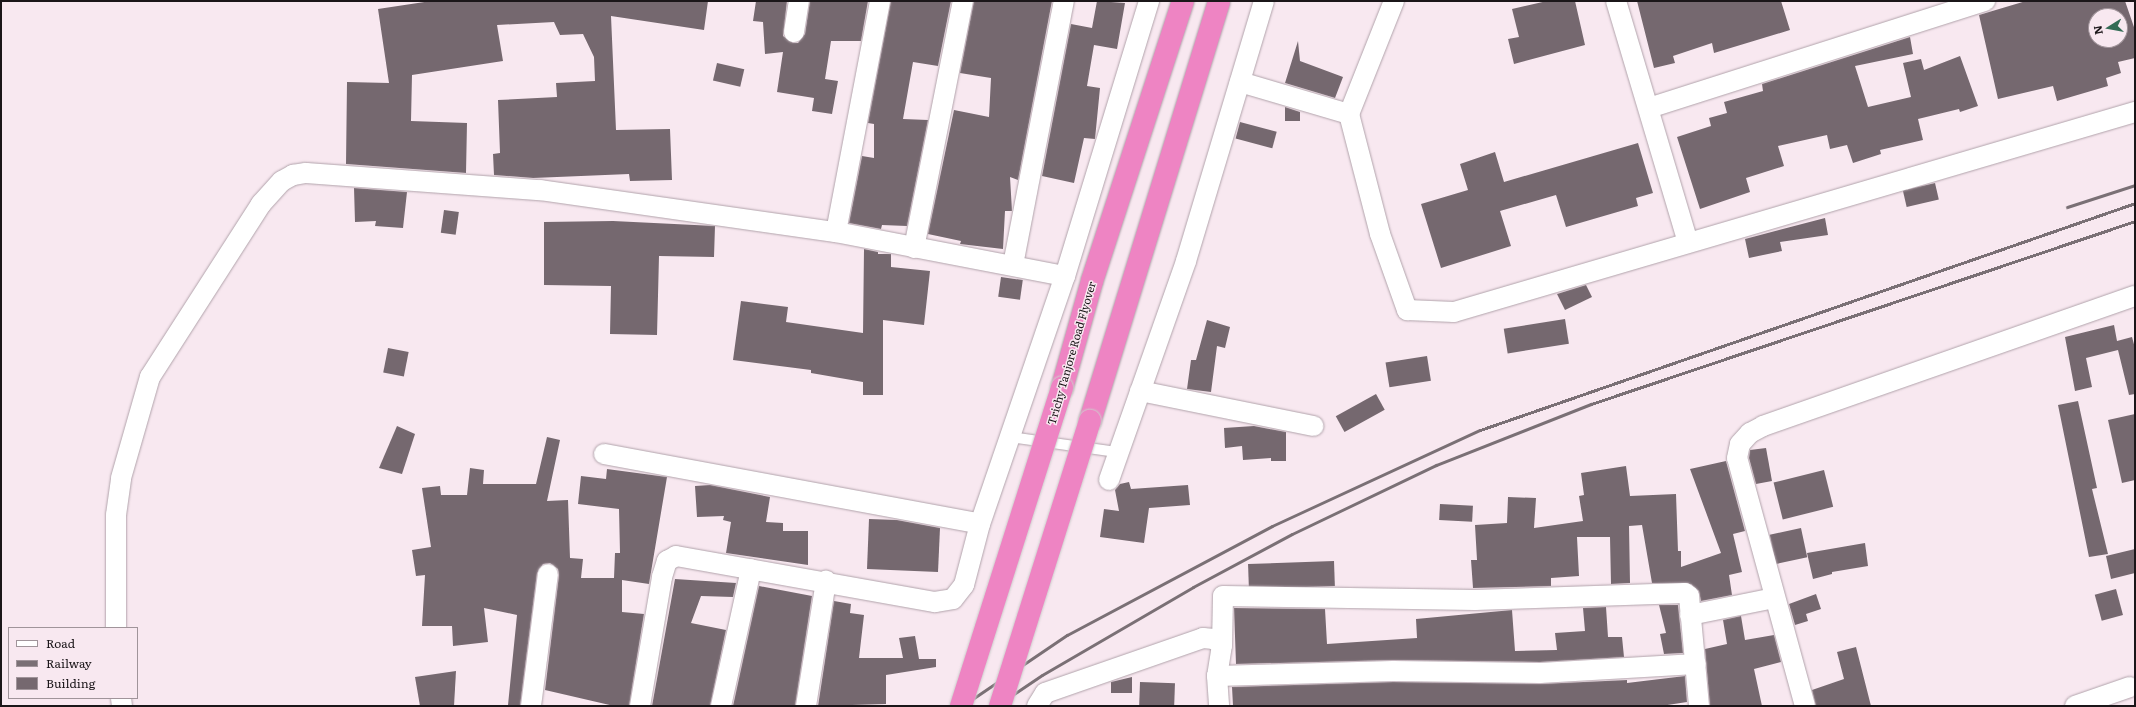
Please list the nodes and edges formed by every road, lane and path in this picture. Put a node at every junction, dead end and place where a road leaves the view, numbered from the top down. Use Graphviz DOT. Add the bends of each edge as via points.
graph roads {
  1 [pos="799,1"];
  2 [pos="880,1"];
  3 [pos="963,1"];
  4 [pos="1064,1"];
  5 [pos="1149,1"];
  6 [pos="1183,1"];
  7 [pos="1219,1"];
  8 [pos="1264,1"];
  9 [pos="1394,1"];
  10 [pos="1616,1"];
  11 [pos="1985,1"];
  12 [pos="794,32"];
  13 [pos="1240,82"];
  14 [pos="1649,108"];
  15 [pos="2135,112"];
  16 [pos="1349,114"];
  17 [pos="836,232"];
  18 [pos="1688,243"];
  19 [pos="914,248"];
  20 [pos="1013,265"];
  21 [pos="1065,276"];
  22 [pos="2135,296"];
  23 [pos="1140,392"];
  24 [pos="1313,426"];
  25 [pos="1010,437"];
  26 [pos="1117,452"];
  27 [pos="604,454"];
  28 [pos="1109,480"];
  29 [pos="980,524"];
  30 [pos="751,569"];
  31 [pos="548,574"];
  32 [pos="826,581"];
  33 [pos="1774,598"];
  34 [pos="1690,615"];
  35 [pos="116,627"];
  36 [pos="1222,645"];
  37 [pos="1696,664"];
  38 [pos="1217,676"];
  39 [pos="2130,687"];
  40 [pos="531,706"];
  41 [pos="640,706"];
  42 [pos="721,706"];
  43 [pos="806,706"];
  44 [pos="960,706"];
  45 [pos="1000,706"];
  46 [pos="1037,706"];
  47 [pos="1219,706"];
  48 [pos="1699,706"];
  49 [pos="1805,706"];
  50 [pos="2076,706"];
  1 -- 12 [label="street"];
  2 -- 17 [label="street"];
  3 -- 19 [label="street"];
  4 -- 20 [label="street"];
  5 -- 21 [label="street"];
  6 -- 44 [label="highway, Trichy Tanjore Road Flyover, bridge"];
  7 -- 45 [label="highway, bridge"];
  8 -- 13 [label="street"];
  9 -- 16 [label="street"];
  10 -- 14 [label="street"];
  11 -- 14 [label="street"];
  13 -- 16 [label="street"];
  13 -- 23 [label="street" via="1186,261"];
  14 -- 18 [label="street"];
  15 -- 18 [label="street"];
  16 -- 18 [label="street" via="1380,234 1407,310 1454,312"];
  17 -- 19 [label="street"];
  17 -- 35 [label="street" via="540,190 306,173 282,181 261,204 150,377 121,478 116,515"];
  19 -- 20 [label="street"];
  20 -- 21 [label="street"];
  21 -- 25 [label="street"];
  22 -- 33 [label="street" via="1750,433 1740,444 1737,458"];
  23 -- 24 [label="street"];
  23 -- 26 [label="street"];
  25 -- 26 [label="lane"];
  25 -- 29 [label="street"];
  26 -- 28 [label="street"];
  27 -- 29 [label="street"];
  29 -- 32 [label="street" via="964,585 953,599 935,602"];
  30 -- 32 [label="street"];
  30 -- 41 [label="street" via="676,556 667,561"];
  30 -- 42 [label="street"];
  31 -- 40 [label="street"];
  32 -- 43 [label="street"];
  33 -- 34 [label="street"];
  33 -- 49 [label="street"];
  34 -- 36 [label="street" via="1689,596 1685,593 1475,600 1223,596"];
  34 -- 37 [label="street"];
  36 -- 38 [label="street"];
  36 -- 46 [label="street" via="1214,639 1203,638 1045,694"];
  37 -- 38 [label="street" via="1540,673 1378,671"];
  37 -- 48 [label="street"];
  38 -- 47 [label="street"];
  39 -- 50 [label="street"];
}
